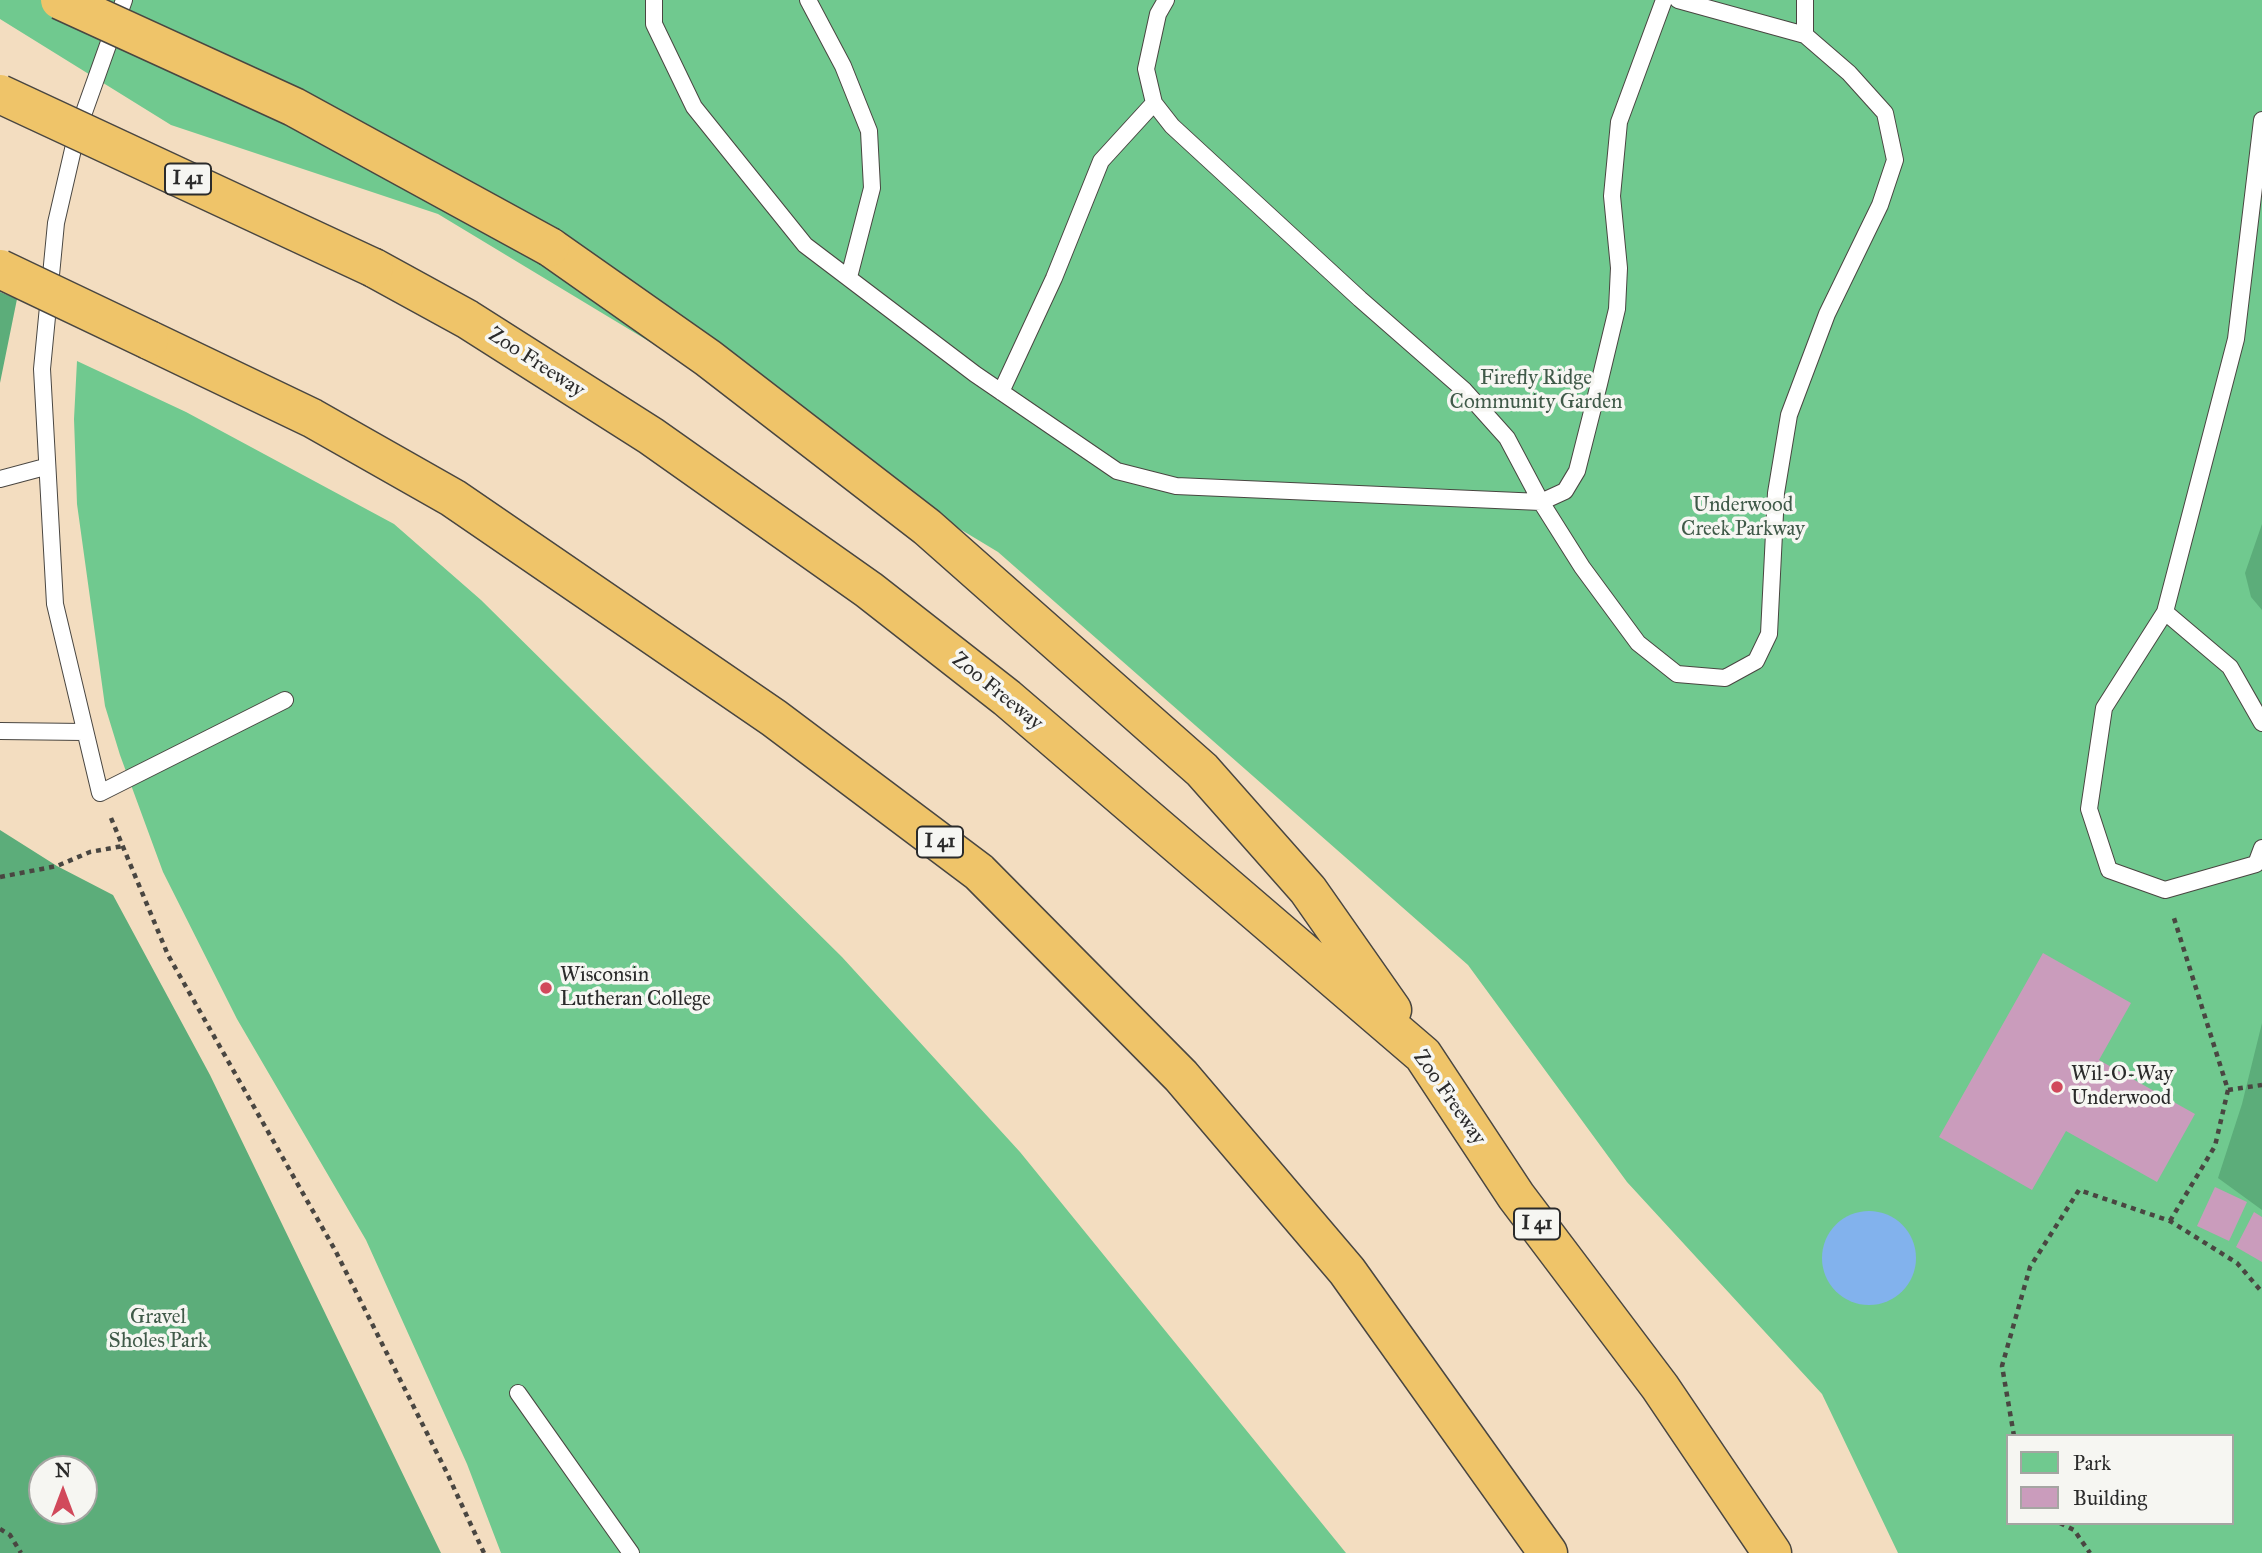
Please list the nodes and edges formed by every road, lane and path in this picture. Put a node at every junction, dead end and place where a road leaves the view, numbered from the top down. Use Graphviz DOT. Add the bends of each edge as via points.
graph roads {
  1 [pos="60,0"];
  2 [pos="124,0"];
  3 [pos="654,0"];
  4 [pos="808,0"];
  5 [pos="1166,0"];
  6 [pos="1664,0"];
  7 [pos="1678,0"];
  8 [pos="1805,0"];
  9 [pos="1805,35"];
  10 [pos="0,94"];
  11 [pos="1154,103"];
  12 [pos="2262,120"];
  13 [pos="0,269"];
  14 [pos="849,277"];
  15 [pos="1001,391"];
  16 [pos="45,467"];
  17 [pos="0,479"];
  18 [pos="1541,502"];
  19 [pos="2165,612"];
  20 [pos="285,699"];
  21 [pos="2262,723"];
  22 [pos="0,731"];
  23 [pos="84,732"];
  24 [pos="100,793"];
  25 [pos="123,846"];
  26 [pos="2262,848"];
  27 [pos="0,877"];
  28 [pos="2165,890"];
  29 [pos="1423,1055"];
  30 [pos="2262,1085"];
  31 [pos="2228,1090"];
  32 [pos="2170,1221"];
  33 [pos="2262,1292"];
  34 [pos="518,1394"];
  35 [pos="2014,1434"];
  36 [pos="2064,1525"];
  37 [pos="0,1529"];
  38 [pos="21,1553"];
  39 [pos="484,1553"];
  40 [pos="631,1553"];
  41 [pos="1548,1553"];
  42 [pos="1772,1553"];
  43 [pos="2090,1553"];
  1 -- 29 [label="highway, bridge" via="294,107 550,247 708,358 927,527 1202,770 1308,890"];
  2 -- 16 [label="lane" via="77,132 56,223 42,369"];
  3 -- 14 [label="lane" via="654,24 694,107 805,245"];
  4 -- 14 [label="lane" via="843,66 869,131 872,188"];
  5 -- 11 [label="lane" via="1158,14 1146,69"];
  6 -- 18 [label="lane" via="1619,122 1612,196 1619,268 1617,309 1596,396 1577,471 1565,491"];
  7 -- 9 [label="lane"];
  8 -- 9 [label="lane"];
  9 -- 18 [label="lane" via="1849,73 1885,113 1895,160 1880,205 1827,314 1789,415 1776,493 1769,634 1756,662 1725,678 1677,674 1638,643"];
  10 -- 29 [label="highway, Zoo Freeway / I 41, bridge" via="374,268 467,319 651,436 869,590 1007,698"];
  11 -- 15 [label="lane" via="1101,162"];
  11 -- 18 [label="lane" via="1172,126 1464,390 1507,438"];
  12 -- 19 [label="lane" via="2236,339"];
  13 -- 41 [label="highway, I 41, bridge" via="312,418 453,498 774,718 979,872 1181,1076 1347,1271"];
  14 -- 15 [label="lane"];
  15 -- 18 [label="lane" via="1117,471 1176,486"];
  16 -- 17 [label="lane"];
  16 -- 23 [label="lane" via="55,604"];
  19 -- 21 [label="lane" via="2230,667"];
  19 -- 28 [label="lane" via="2104,708 2089,809 2109,870"];
  20 -- 24 [label="lane"];
  22 -- 23 [label="lane"];
  23 -- 24 [label="lane"];
  24 -- 25 [label="path"];
  25 -- 27 [label="path"];
  25 -- 39 [label="path" via="168,955 335,1250"];
  26 -- 28 [label="lane" via="2256,864"];
  28 -- 31 [label="path"];
  29 -- 42 [label="highway, Zoo Freeway / I 41" via="1516,1196 1660,1387"];
  30 -- 31 [label="path"];
  31 -- 32 [label="path" via="2215,1146"];
  32 -- 33 [label="path" via="2237,1263"];
  32 -- 35 [label="path" via="2079,1190 2031,1267 2002,1366"];
  34 -- 40 [label="lane"];
  36 -- 43 [label="path" via="2074,1530"];
  37 -- 38 [label="path" via="10,1535"];
}
